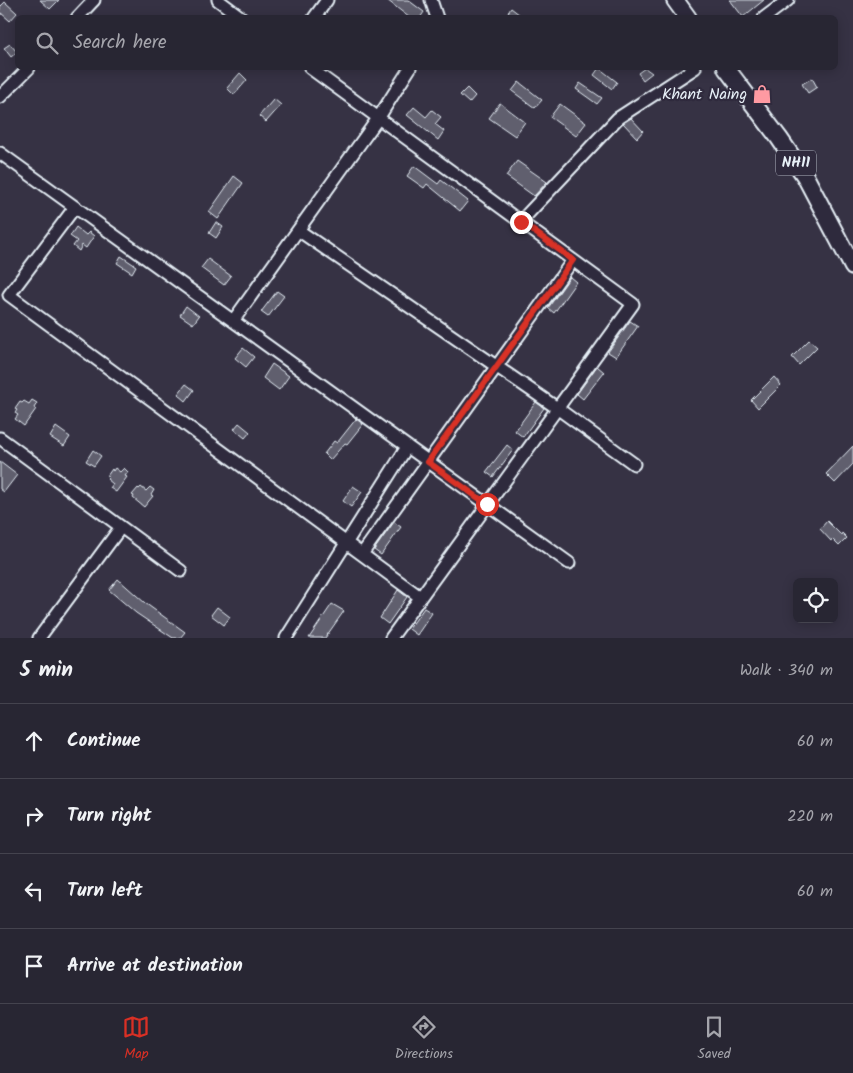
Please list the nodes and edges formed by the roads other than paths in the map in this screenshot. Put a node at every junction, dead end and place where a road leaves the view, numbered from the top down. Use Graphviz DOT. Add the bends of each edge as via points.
graph roads {
  1 [pos="218,0"];
  2 [pos="327,0"];
  3 [pos="431,0"];
  4 [pos="675,0"];
  5 [pos="788,0"];
  6 [pos="86,3"];
  7 [pos="79,15"];
  8 [pos="238,15"];
  9 [pos="316,15"];
  10 [pos="437,15"];
  11 [pos="686,15"];
  12 [pos="768,15"];
  13 [pos="27,70"];
  14 [pos="313,70"];
  15 [pos="409,70"];
  16 [pos="692,70"];
  17 [pos="728,70"];
  18 [pos="0,97"];
  19 [pos="379,117"];
  20 [pos="0,152"];
  21 [pos="75,207"];
  22 [pos="521,222"];
  23 [pos="298,230"];
  24 [pos="573,260"];
  25 [pos="853,267"];
  26 [pos="233,321"];
  27 [pos="496,367"];
  28 [pos="557,408"];
  29 [pos="0,438"];
  30 [pos="407,447"];
  31 [pos="428,462"];
  32 [pos="634,464"];
  33 [pos="487,504"];
  34 [pos="121,527"];
  35 [pos="346,542"];
  36 [pos="362,554"];
  37 [pos="569,563"];
  38 [pos="181,571"];
  39 [pos="420,597"];
  40 [pos="39,638"];
  41 [pos="286,638"];
  42 [pos="391,638"];
  1 -- 8 [label="street"];
  2 -- 9 [label="street"];
  3 -- 10 [label="street"];
  4 -- 11 [label="highway"];
  5 -- 12 [label="street"];
  6 -- 7 [label="street"];
  13 -- 18 [label="street"];
  14 -- 19 [label="street"];
  15 -- 19 [label="street"];
  16 -- 22 [label="street" via="618,118"];
  17 -- 25 [label="highway, NH11" via="806,176"];
  19 -- 22 [label="street"];
  19 -- 23 [label="street"];
  20 -- 21 [label="street"];
  21 -- 26 [label="street"];
  21 -- 35 [label="street" via="8,295"];
  22 -- 24 [label="street"];
  23 -- 26 [label="street"];
  23 -- 27 [label="street"];
  24 -- 27 [label="street"];
  24 -- 28 [label="street" via="633,304"];
  26 -- 30 [label="street"];
  27 -- 28 [label="street"];
  27 -- 31 [label="street"];
  28 -- 32 [label="street"];
  28 -- 33 [label="street"];
  29 -- 34 [label="street"];
  30 -- 31 [label="street"];
  30 -- 35 [label="street"];
  31 -- 33 [label="street"];
  31 -- 36 [label="street"];
  33 -- 37 [label="street"];
  33 -- 39 [label="street"];
  34 -- 38 [label="street"];
  34 -- 40 [label="street"];
  35 -- 36 [label="street"];
  35 -- 41 [label="street"];
  36 -- 39 [label="street"];
  39 -- 42 [label="street"];
}
